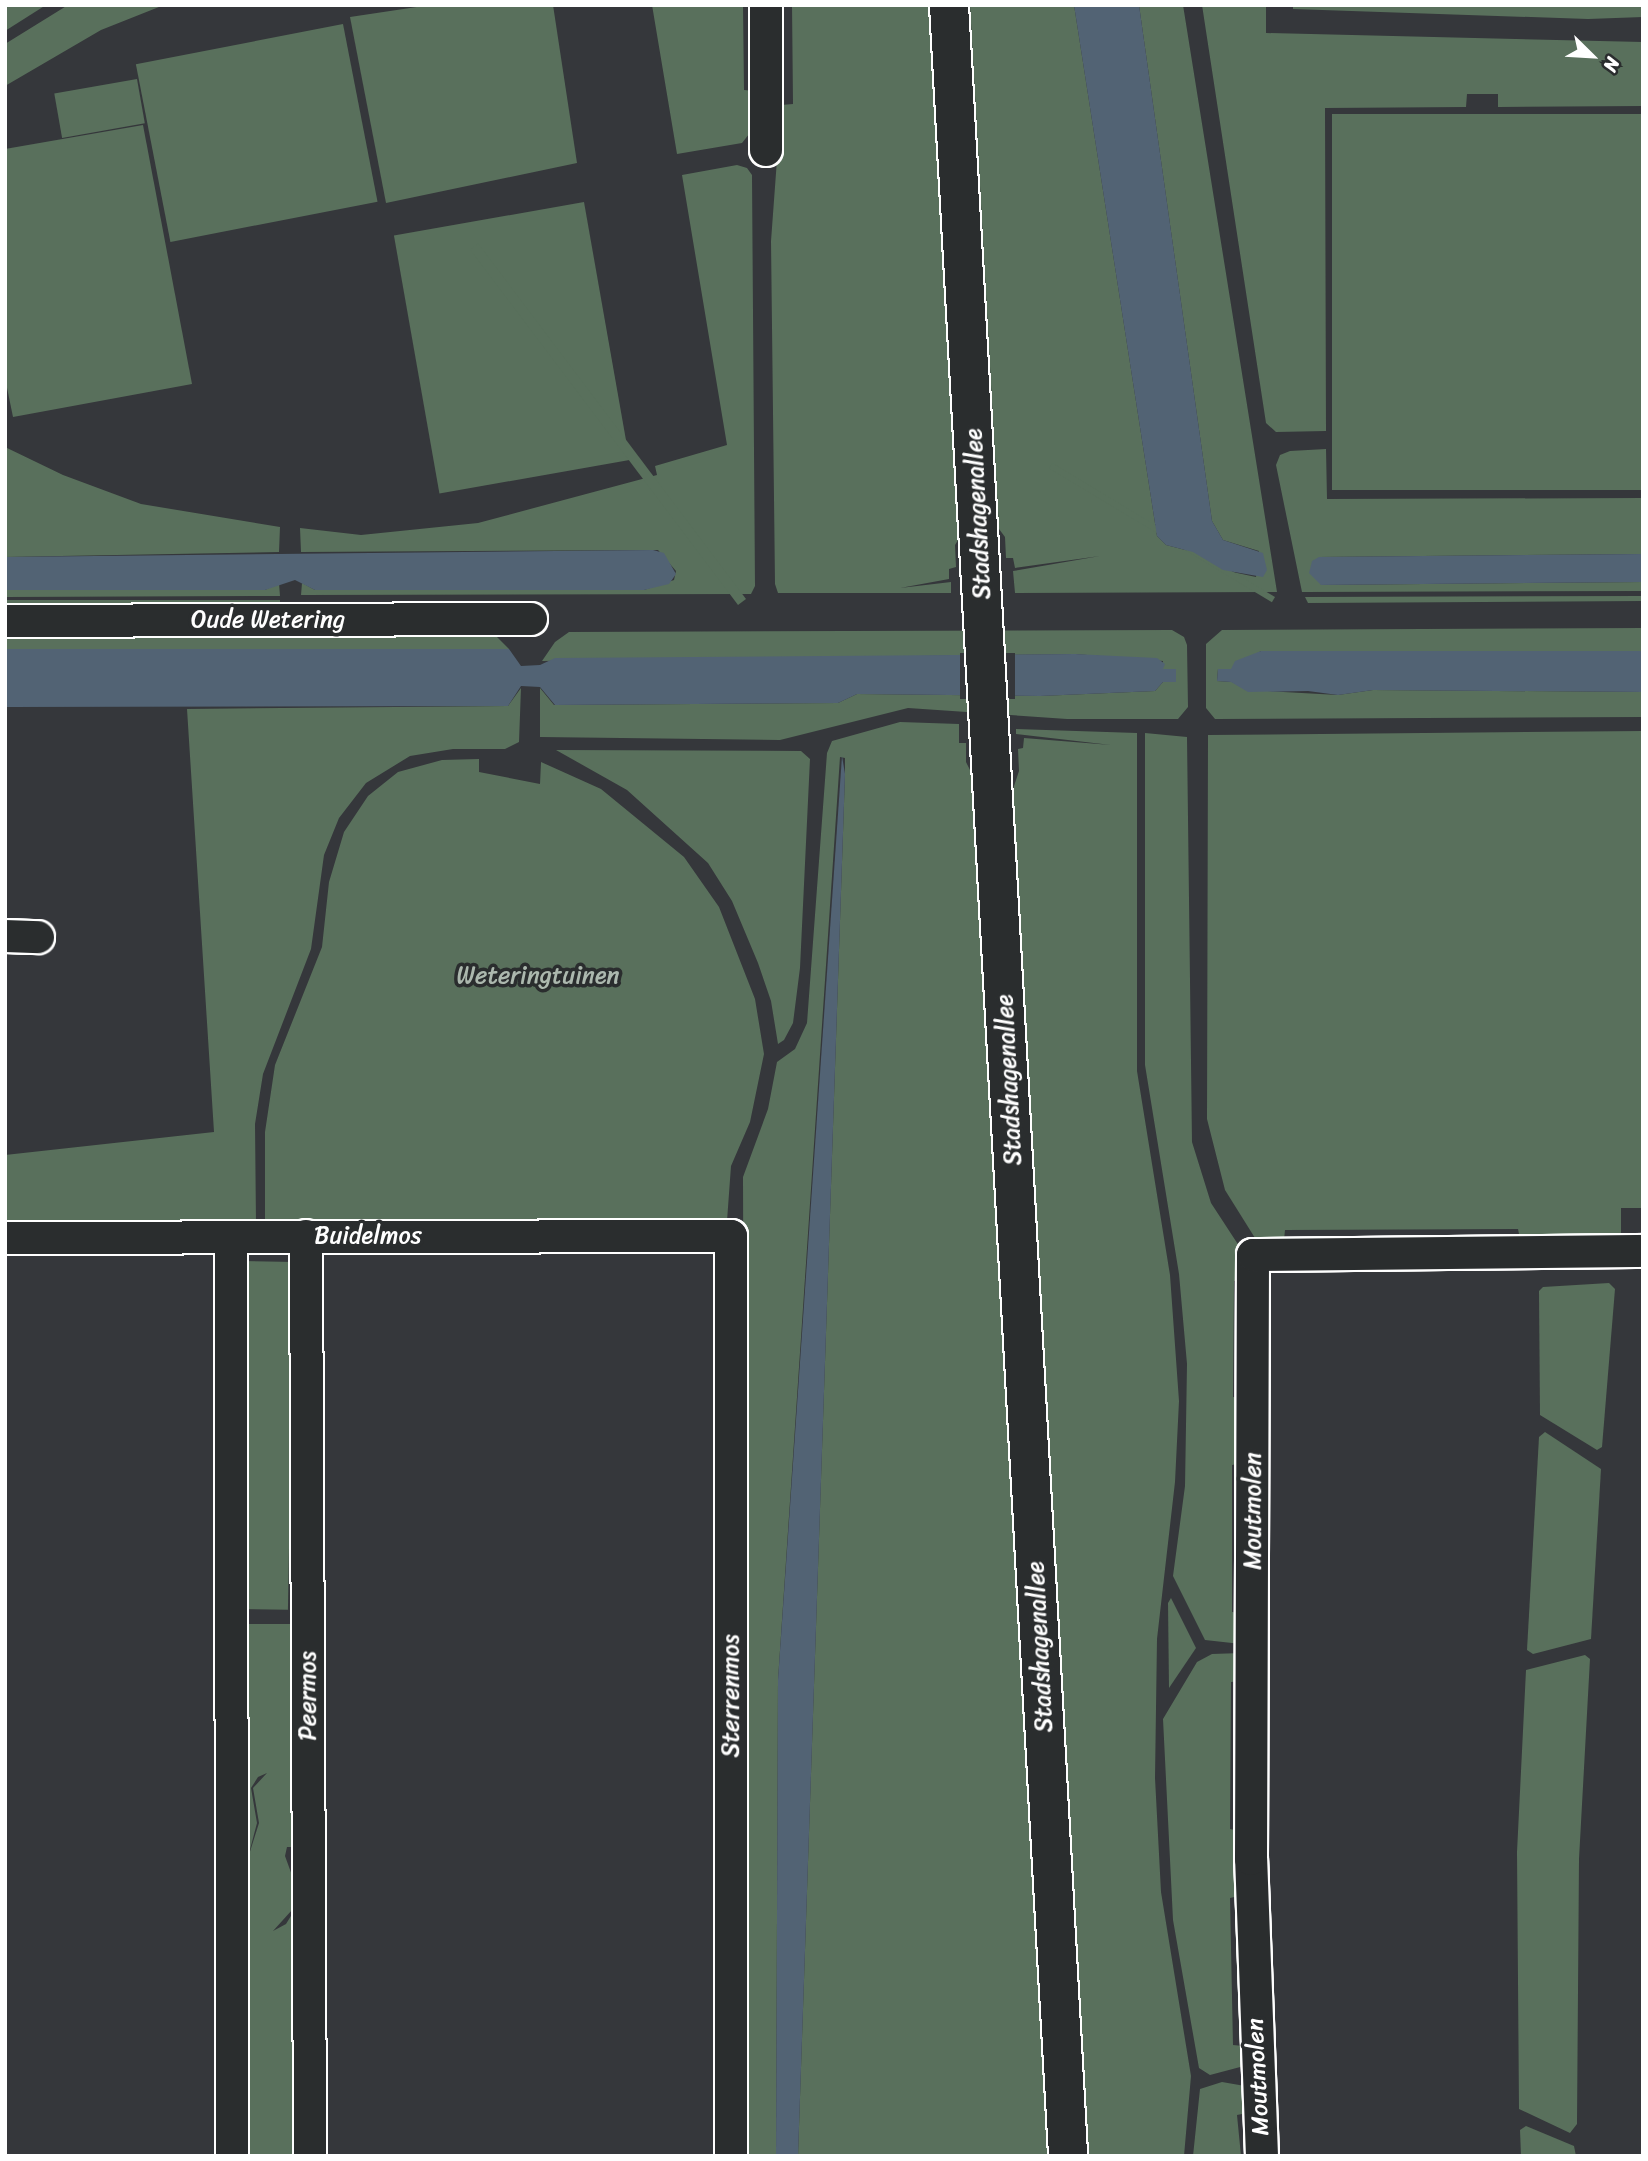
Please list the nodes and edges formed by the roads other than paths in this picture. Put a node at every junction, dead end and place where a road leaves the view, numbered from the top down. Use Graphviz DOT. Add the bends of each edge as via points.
graph roads {
  1 [pos="766,5"];
  2 [pos="948,5"];
  3 [pos="766,150"];
  4 [pos="531,619"];
  5 [pos="5,621"];
  6 [pos="5,936"];
  7 [pos="38,937"];
  8 [pos="306,1236"];
  9 [pos="731,1236"];
  10 [pos="231,1237"];
  11 [pos="5,1238"];
  12 [pos="1643,1251"];
  13 [pos="232,2156"];
  14 [pos="310,2156"];
  15 [pos="731,2156"];
  16 [pos="1068,2156"];
  17 [pos="1262,2156"];
  1 -- 3 [label="street"];
  2 -- 16 [label="main road, Stadshagenallee"];
  4 -- 5 [label="street, Oude Wetering"];
  6 -- 7 [label="street"];
  8 -- 9 [label="street, Buidelmos"];
  8 -- 10 [label="street, Buidelmos"];
  8 -- 14 [label="street, Peermos"];
  9 -- 15 [label="street, Sterrenmos"];
  10 -- 11 [label="street, Buidelmos"];
  10 -- 13 [label="street"];
  12 -- 17 [label="street, Moutmolen" via="1253,1255 1251,1859"];
}
